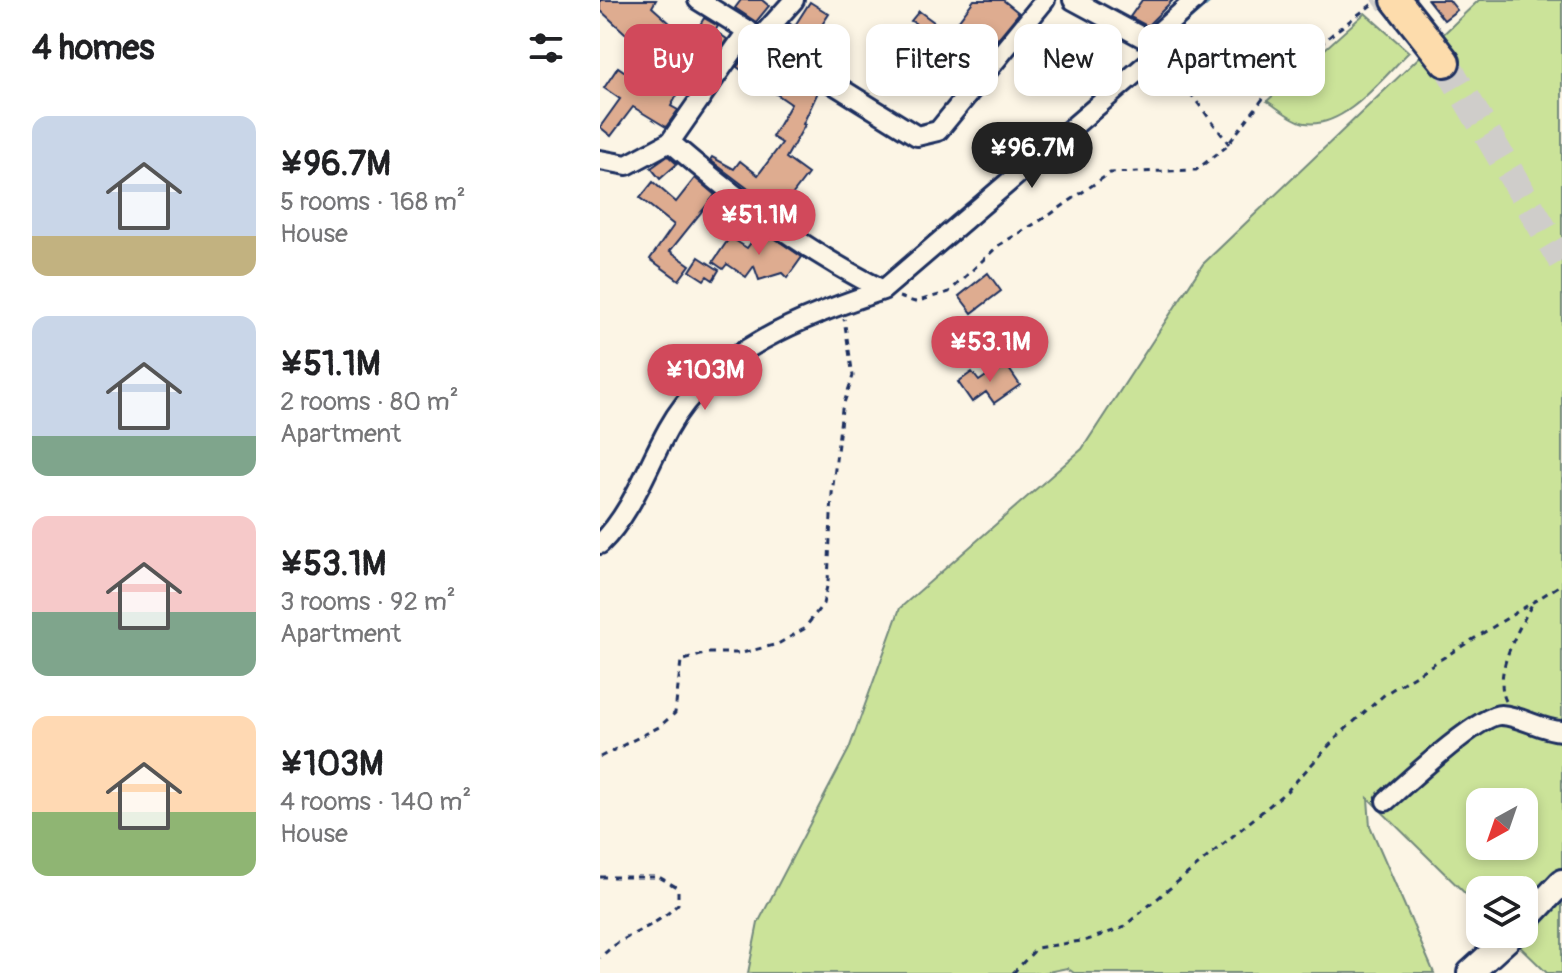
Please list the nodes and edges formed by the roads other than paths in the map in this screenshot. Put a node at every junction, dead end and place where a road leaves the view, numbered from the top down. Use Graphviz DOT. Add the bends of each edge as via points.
graph roads {
  1 [pos="698,0"];
  2 [pos="794,0"];
  3 [pos="1045,0"];
  4 [pos="1073,0"];
  5 [pos="1195,0"];
  6 [pos="1385,2"];
  7 [pos="738,24"];
  8 [pos="766,24"];
  9 [pos="1174,24"];
  10 [pos="1138,38"];
  11 [pos="738,55"];
  12 [pos="1138,61"];
  13 [pos="1445,62"];
  14 [pos="850,94"];
  15 [pos="670,142"];
  16 [pos="600,160"];
  17 [pos="882,290"];
  18 [pos="600,544"];
  19 [pos="1562,731"];
  20 [pos="1386,801"];
  21 [pos="1562,882"];
  22 [pos="1538,907"];
  23 [pos="1498,948"];
  24 [pos="1470,973"];
  1 -- 7 [label="street"];
  2 -- 8 [label="street"];
  3 -- 14 [label="street" via="938,131 917,136"];
  4 -- 10 [label="street"];
  5 -- 9 [label="street"];
  6 -- 13 [label="main road"];
  11 -- 15 [label="street"];
  12 -- 17 [label="street"];
  15 -- 16 [label="street" via="627,165"];
  15 -- 17 [label="street" via="724,189"];
  17 -- 18 [label="street" via="738,353 698,385 669,427 636,495"];
  19 -- 20 [label="street" via="1499,715 1475,726"];
  21 -- 22 [label="street"];
  23 -- 24 [label="street"];
}
